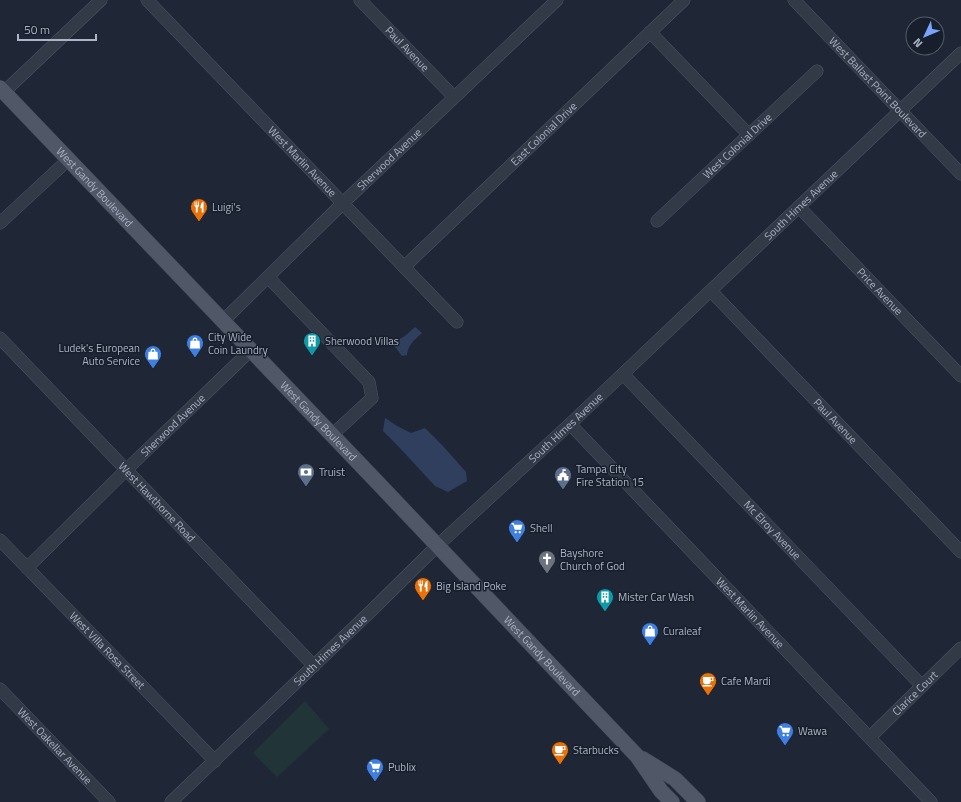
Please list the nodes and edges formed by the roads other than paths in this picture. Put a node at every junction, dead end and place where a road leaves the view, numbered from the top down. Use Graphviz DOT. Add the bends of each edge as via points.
graph roads {
  1 [pos="101,0"];
  2 [pos="147,0"];
  3 [pos="360,0"];
  4 [pos="557,0"];
  5 [pos="684,0"];
  6 [pos="794,0"];
  7 [pos="650,32"];
  8 [pos="961,53"];
  9 [pos="817,71"];
  10 [pos="2,90"];
  11 [pos="454,97"];
  12 [pos="901,111"];
  13 [pos="749,135"];
  14 [pos="69,159"];
  15 [pos="961,174"];
  16 [pos="343,204"];
  17 [pos="799,207"];
  18 [pos="657,221"];
  19 [pos="0,223"];
  20 [pos="404,267"];
  21 [pos="268,277"];
  22 [pos="711,291"];
  23 [pos="223,321"];
  24 [pos="457,322"];
  25 [pos="0,338"];
  26 [pos="251,350"];
  27 [pos="623,374"];
  28 [pos="961,376"];
  29 [pos="570,424"];
  30 [pos="332,435"];
  31 [pos="126,470"];
  32 [pos="0,540"];
  33 [pos="437,546"];
  34 [pos="961,552"];
  35 [pos="27,568"];
  36 [pos="961,648"];
  37 [pos="314,666"];
  38 [pos="922,686"];
  39 [pos="0,689"];
  40 [pos="870,737"];
  41 [pos="637,756"];
  42 [pos="215,761"];
  43 [pos="109,802"];
  44 [pos="171,802"];
  45 [pos="672,802"];
  46 [pos="698,802"];
  47 [pos="931,802"];
  1 -- 10 [label="street"];
  2 -- 16 [label="street, West Marlin Avenue"];
  3 -- 11 [label="street, Paul Avenue"];
  4 -- 11 [label="street, Sherwood Avenue"];
  5 -- 7 [label="street, East Colonial Drive"];
  6 -- 12 [label="street, West Ballast Point Boulevard"];
  7 -- 13 [label="street"];
  7 -- 20 [label="street, East Colonial Drive"];
  8 -- 12 [label="street, South Himes Avenue"];
  9 -- 13 [label="street, West Colonial Drive"];
  10 -- 14 [label="main road, West Gandy Boulevard"];
  11 -- 16 [label="street, Sherwood Avenue"];
  12 -- 15 [label="street, West Ballast Point Boulevard"];
  12 -- 17 [label="street, South Himes Avenue"];
  13 -- 18 [label="street, West Colonial Drive"];
  14 -- 19 [label="street"];
  14 -- 23 [label="main road, West Gandy Boulevard"];
  16 -- 20 [label="street, West Marlin Avenue"];
  16 -- 21 [label="street, Sherwood Avenue"];
  17 -- 22 [label="street, South Himes Avenue"];
  17 -- 28 [label="street, Price Avenue"];
  20 -- 24 [label="street, West Marlin Avenue"];
  21 -- 23 [label="street, Sherwood Avenue"];
  21 -- 30 [label="street" via="369,382 372,398"];
  22 -- 27 [label="street, South Himes Avenue"];
  22 -- 34 [label="street, Paul Avenue"];
  23 -- 26 [label="main road, West Gandy Boulevard"];
  25 -- 31 [label="street, West Hawthorne Road"];
  26 -- 30 [label="main road, West Gandy Boulevard"];
  26 -- 31 [label="street, Sherwood Avenue"];
  27 -- 29 [label="street, South Himes Avenue"];
  27 -- 38 [label="street, Mc Elroy Avenue"];
  29 -- 33 [label="street, South Himes Avenue"];
  29 -- 40 [label="street, West Marlin Avenue"];
  30 -- 33 [label="main road, West Gandy Boulevard"];
  31 -- 35 [label="street, Sherwood Avenue"];
  31 -- 37 [label="street, West Hawthorne Road"];
  32 -- 35 [label="street, West Villa Rosa Street"];
  33 -- 37 [label="street, South Himes Avenue"];
  33 -- 41 [label="main road, West Gandy Boulevard"];
  35 -- 42 [label="street, West Villa Rosa Street"];
  36 -- 38 [label="street, Clarice Court"];
  37 -- 42 [label="street, South Himes Avenue"];
  38 -- 40 [label="street, Clarice Court"];
  39 -- 43 [label="street, West Oakellar Avenue"];
  40 -- 47 [label="street, West Marlin Avenue"];
  41 -- 45 [label="main road, West Gandy Boulevard" via="661,791"];
  41 -- 46 [label="main road, West Gandy Boulevard" via="675,779"];
  42 -- 44 [label="street, South Himes Avenue"];
}
